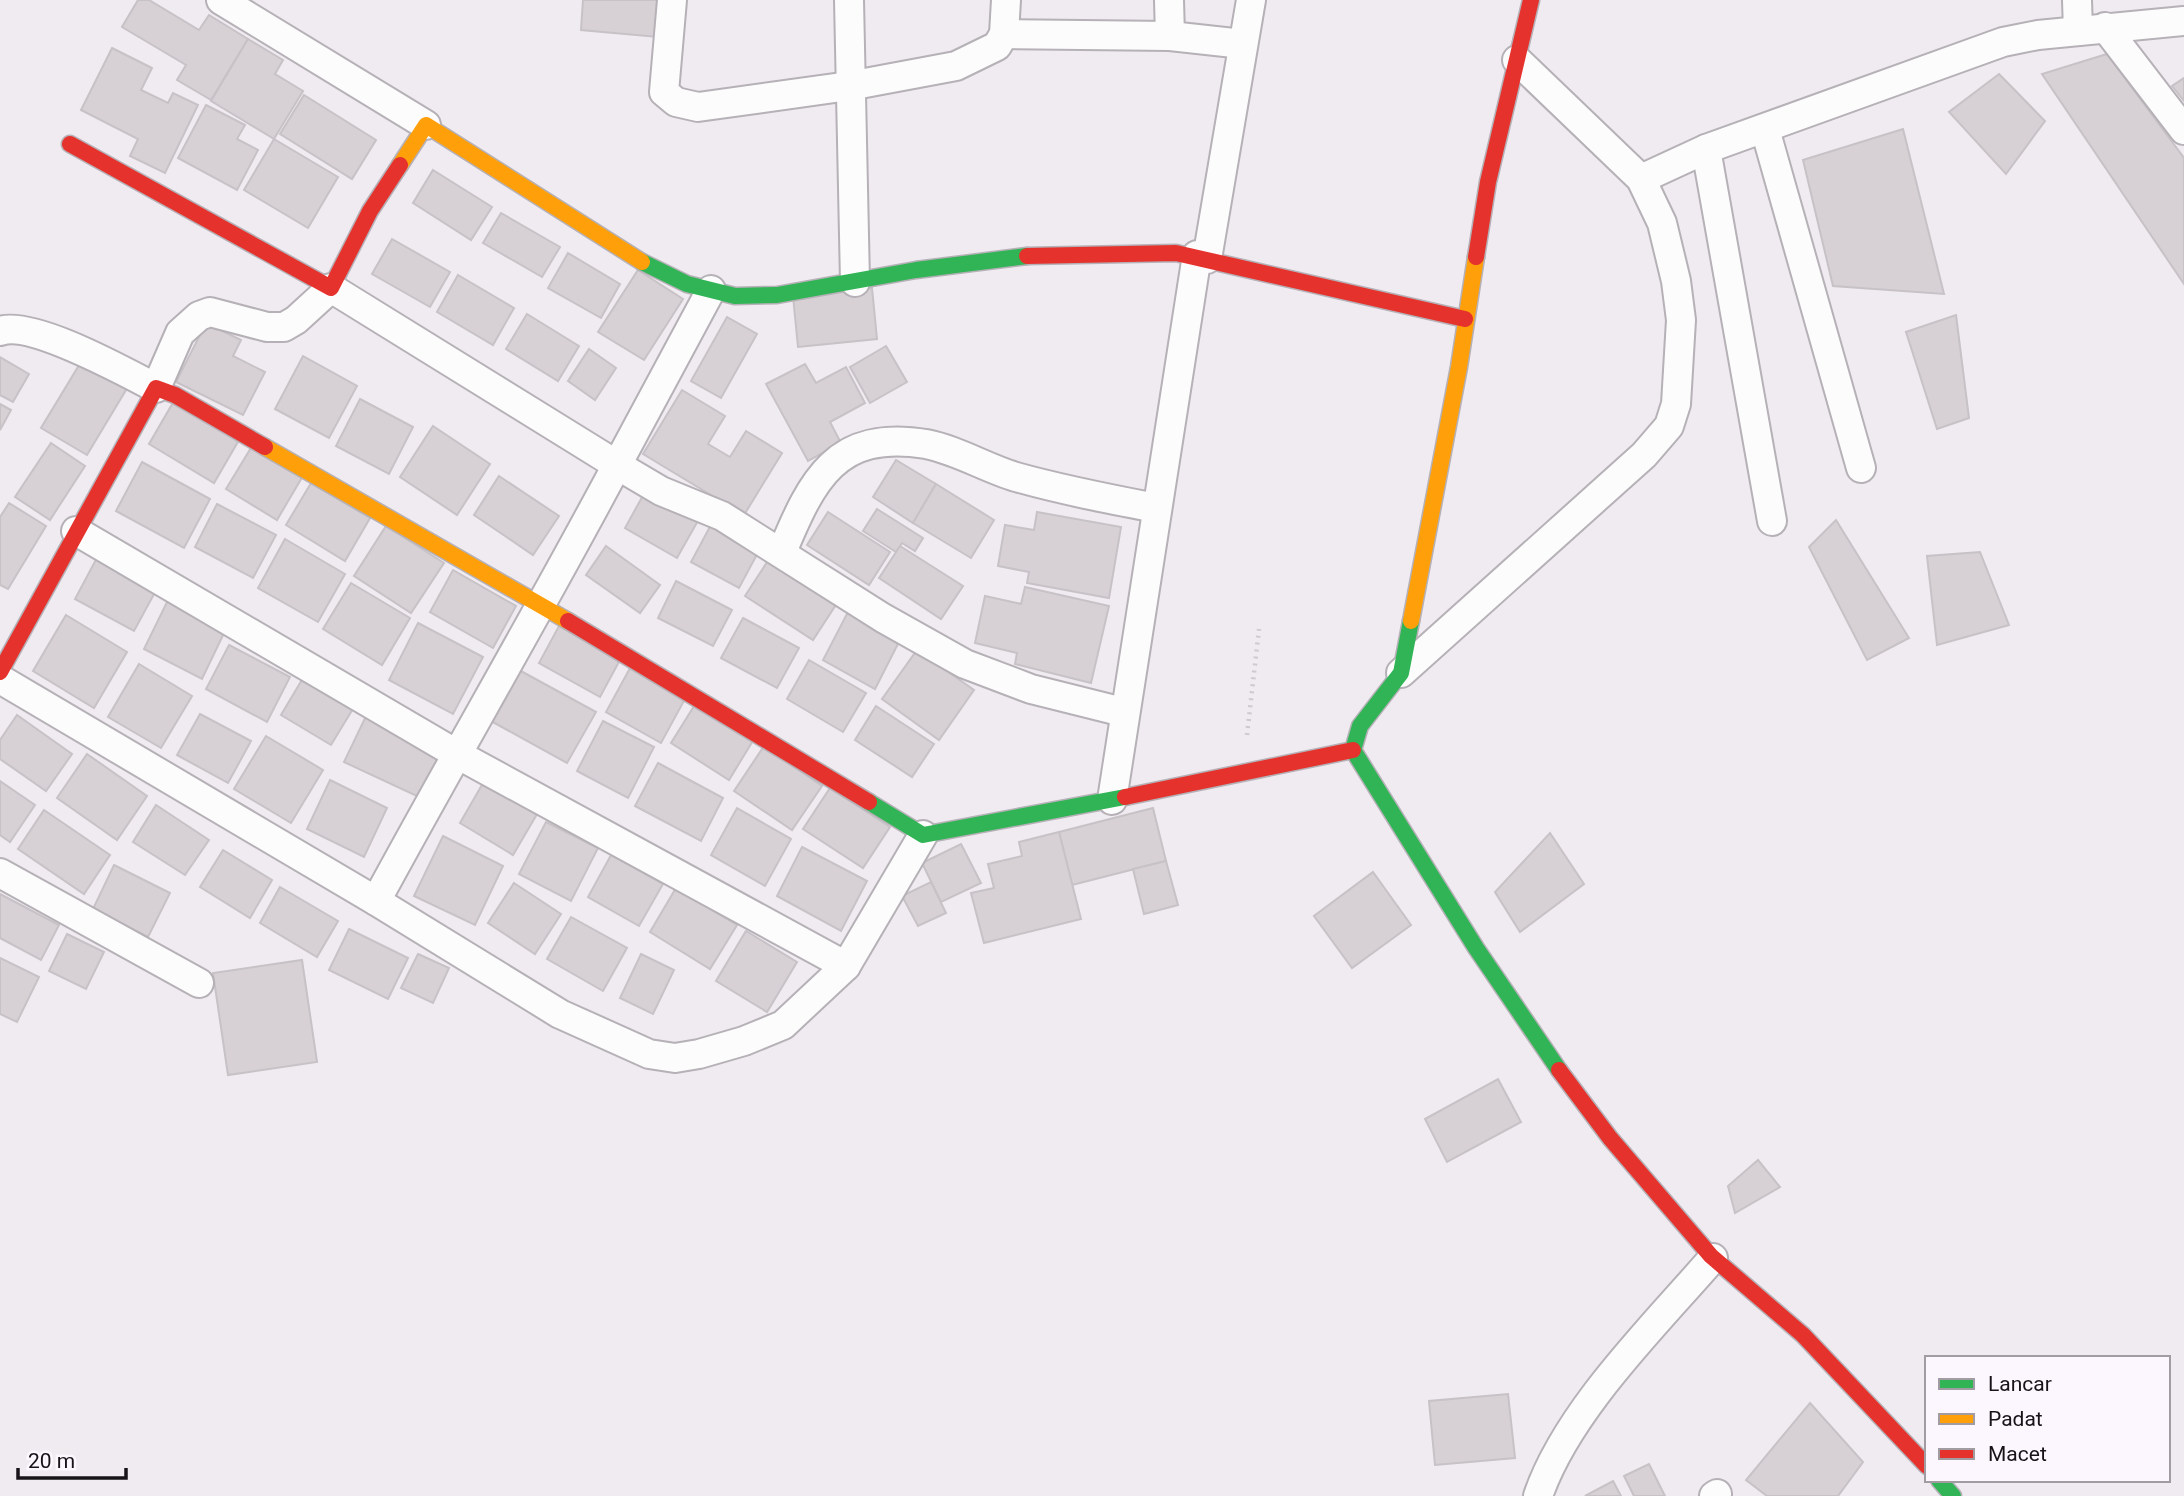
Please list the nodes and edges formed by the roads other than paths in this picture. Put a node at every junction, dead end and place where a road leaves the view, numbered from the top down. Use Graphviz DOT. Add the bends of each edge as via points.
graph roads {
  1 [pos="221,0"];
  2 [pos="672,0"];
  3 [pos="849,0"];
  4 [pos="1006,0"];
  5 [pos="1169,0"];
  6 [pos="1251,0"];
  7 [pos="1531,0"];
  8 [pos="2077,0"];
  9 [pos="2184,21"];
  10 [pos="2092,29"];
  11 [pos="1004,34"];
  12 [pos="1170,36"];
  13 [pos="1244,44"];
  14 [pos="1517,60"];
  15 [pos="849,86"];
  16 [pos="426,125"];
  17 [pos="1765,129"];
  18 [pos="2184,130"];
  19 [pos="70,144"];
  20 [pos="1706,149"];
  21 [pos="1641,179"];
  22 [pos="1202,257"];
  23 [pos="855,282"];
  24 [pos="331,288"];
  25 [pos="711,290"];
  26 [pos="1465,319"];
  27 [pos="0,331"];
  28 [pos="156,388"];
  29 [pos="617,466"];
  30 [pos="1861,468"];
  31 [pos="1156,508"];
  32 [pos="1772,521"];
  33 [pos="76,531"];
  34 [pos="782,552"];
  35 [pos="542,606"];
  36 [pos="0,672"];
  37 [pos="1401,673"];
  38 [pos="0,679"];
  39 [pos="1124,712"];
  40 [pos="1353,750"];
  41 [pos="455,753"];
  42 [pos="1112,800"];
  43 [pos="923,835"];
  44 [pos="0,873"];
  45 [pos="376,901"];
  46 [pos="846,966"];
  47 [pos="199,983"];
  48 [pos="1713,1258"];
  49 [pos="1925,1464"];
  50 [pos="1941,1482"];
  51 [pos="1538,1496"];
  52 [pos="1954,1496"];
  1 -- 16 [label="street"];
  2 -- 15 [label="street" via="664,92 676,102 698,107"];
  3 -- 15 [label="street"];
  4 -- 11 [label="street"];
  5 -- 12 [label="street"];
  6 -- 13 [label="street"];
  7 -- 14 [label="street"];
  8 -- 10 [label="street"];
  9 -- 10 [label="street"];
  10 -- 17 [label="street" via="2003,42"];
  10 -- 18 [label="street"];
  11 -- 12 [label="street"];
  11 -- 15 [label="street" via="997,46 956,66"];
  12 -- 13 [label="street"];
  13 -- 22 [label="street"];
  14 -- 21 [label="street"];
  14 -- 26 [label="street" via="1488,182"];
  15 -- 23 [label="street"];
  16 -- 24 [label="street" via="370,211"];
  16 -- 25 [label="street" via="631,256 687,284"];
  17 -- 20 [label="street"];
  17 -- 30 [label="street"];
  19 -- 24 [label="street"];
  20 -- 21 [label="street"];
  20 -- 32 [label="street"];
  21 -- 37 [label="street" via="1662,223 1681,320 1676,404 1669,426 1601,496"];
  22 -- 23 [label="street" via="1176,253 1022,256"];
  22 -- 26 [label="street"];
  22 -- 31 [label="street"];
  23 -- 25 [label="street" via="777,295 735,296"];
  24 -- 28 [label="street" via="284,327 210,312 199,316 180,333"];
  24 -- 29 [label="street"];
  25 -- 29 [label="street"];
  26 -- 37 [label="street"];
  27 -- 28 [label="street" via="31,331"];
  28 -- 33 [label="street"];
  28 -- 35 [label="street"];
  29 -- 34 [label="street" via="661,491 722,516"];
  29 -- 35 [label="street"];
  31 -- 34 [label="street" via="1015,477 926,444 874,442 840,457 819,479"];
  31 -- 39 [label="street"];
  33 -- 36 [label="street"];
  33 -- 41 [label="street"];
  34 -- 39 [label="street" via="883,618 965,664 1031,689"];
  35 -- 41 [label="street"];
  35 -- 43 [label="street"];
  37 -- 40 [label="street" via="1360,726"];
  38 -- 45 [label="street"];
  39 -- 42 [label="street"];
  40 -- 42 [label="street"];
  40 -- 48 [label="street" via="1430,877 1569,1087"];
  41 -- 45 [label="street"];
  41 -- 46 [label="street"];
  42 -- 43 [label="street"];
  43 -- 46 [label="street"];
  44 -- 47 [label="street"];
  45 -- 46 [label="street" via="560,1014 649,1054 675,1058 744,1041 783,1025"];
  48 -- 49 [label="street" via="1783,1316"];
  48 -- 51 [label="street" via="1570,1432 1556,1452"];
  50 -- 52 [label="street"];
}
